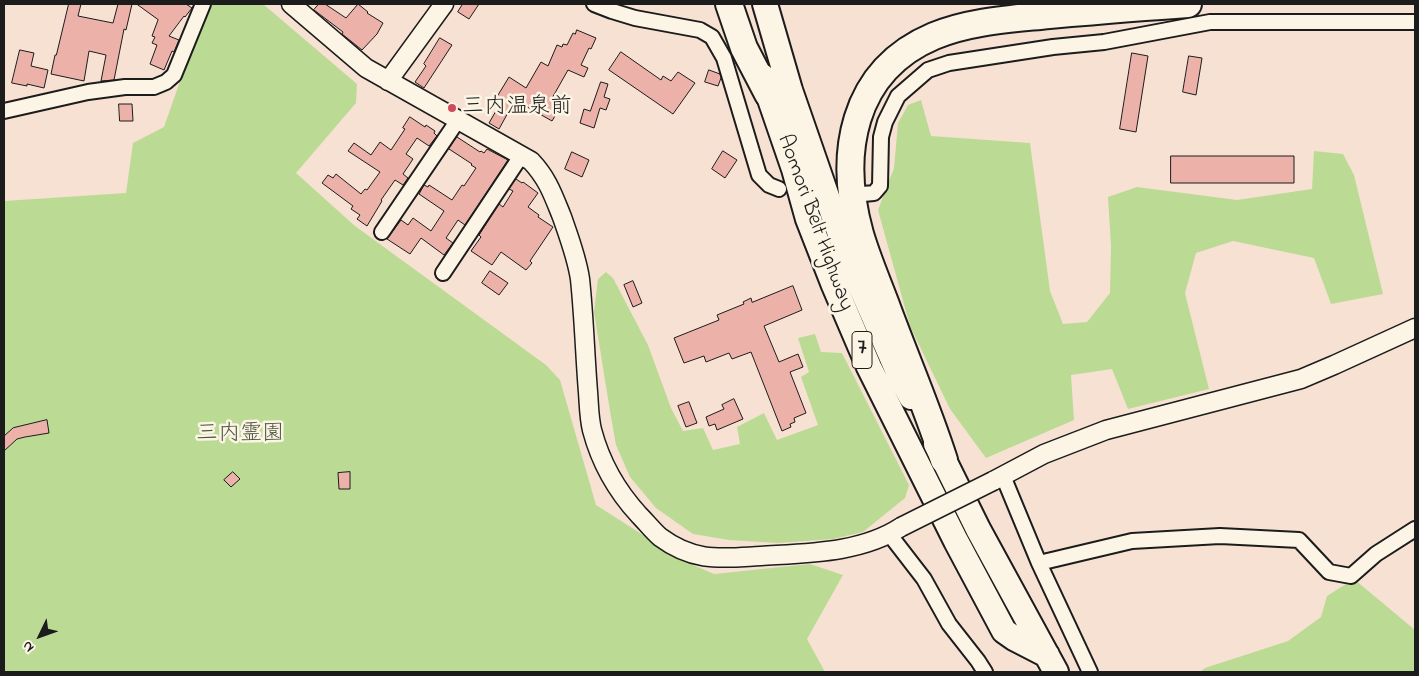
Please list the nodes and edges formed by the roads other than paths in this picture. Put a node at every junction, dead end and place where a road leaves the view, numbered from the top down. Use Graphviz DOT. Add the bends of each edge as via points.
graph roads {
  1 [pos="202,4"];
  2 [pos="444,4"];
  3 [pos="594,4"];
  4 [pos="765,4"];
  5 [pos="1188,4"];
  6 [pos="295,5"];
  7 [pos="735,6"];
  8 [pos="1415,22"];
  9 [pos="388,81"];
  10 [pos="768,94"];
  11 [pos="4,111"];
  12 [pos="458,120"];
  13 [pos="521,156"];
  14 [pos="779,190"];
  15 [pos="863,194"];
  16 [pos="382,232"];
  17 [pos="443,273"];
  18 [pos="1415,328"];
  19 [pos="944,460"];
  20 [pos="998,478"];
  21 [pos="1415,529"];
  22 [pos="895,531"];
  23 [pos="1040,563"];
  24 [pos="1051,664"];
  25 [pos="981,667"];
  26 [pos="969,672"];
  27 [pos="1090,672"];
  1 -- 11 [label="street" via="174,74 166,82 154,87 88,92"];
  2 -- 9 [label="street"];
  3 -- 14 [label="street" via="635,18 700,30 712,37 724,58 759,175"];
  4 -- 19 [label="highway, Aomori Belt Highway / 7" via="790,90 849,260 899,374"];
  5 -- 19 [label="highway" via="1018,18 968,26 934,36 893,62 863,103 854,127 850,152 850,184 860,234"];
  6 -- 9 [label="street" via="366,68"];
  7 -- 10 [label="highway" via="744,48"];
  8 -- 15 [label="street" via="1210,22 928,70 898,96 881,137 880,186 874,193"];
  9 -- 12 [label="street"];
  10 -- 24 [label="highway, Aomori Belt Highway / 7" via="808,219 869,366 1004,631"];
  12 -- 13 [label="street"];
  12 -- 16 [label="street"];
  13 -- 17 [label="street"];
  13 -- 22 [label="street" via="543,173 572,245 580,277 592,428 600,456 615,486 659,536 678,549 716,558 843,549"];
  18 -- 20 [label="street" via="1301,379 1106,430 1044,454"];
  19 -- 24 [label="highway, Aomori Belt Highway / 7"];
  20 -- 22 [label="street, bridge"];
  20 -- 23 [label="street"];
  21 -- 23 [label="street" via="1376,554 1351,576 1329,572 1299,540 1220,536 1132,541"];
  22 -- 25 [label="street" via="949,624"];
  23 -- 27 [label="street"];
  25 -- 26 [label="street"];
}
